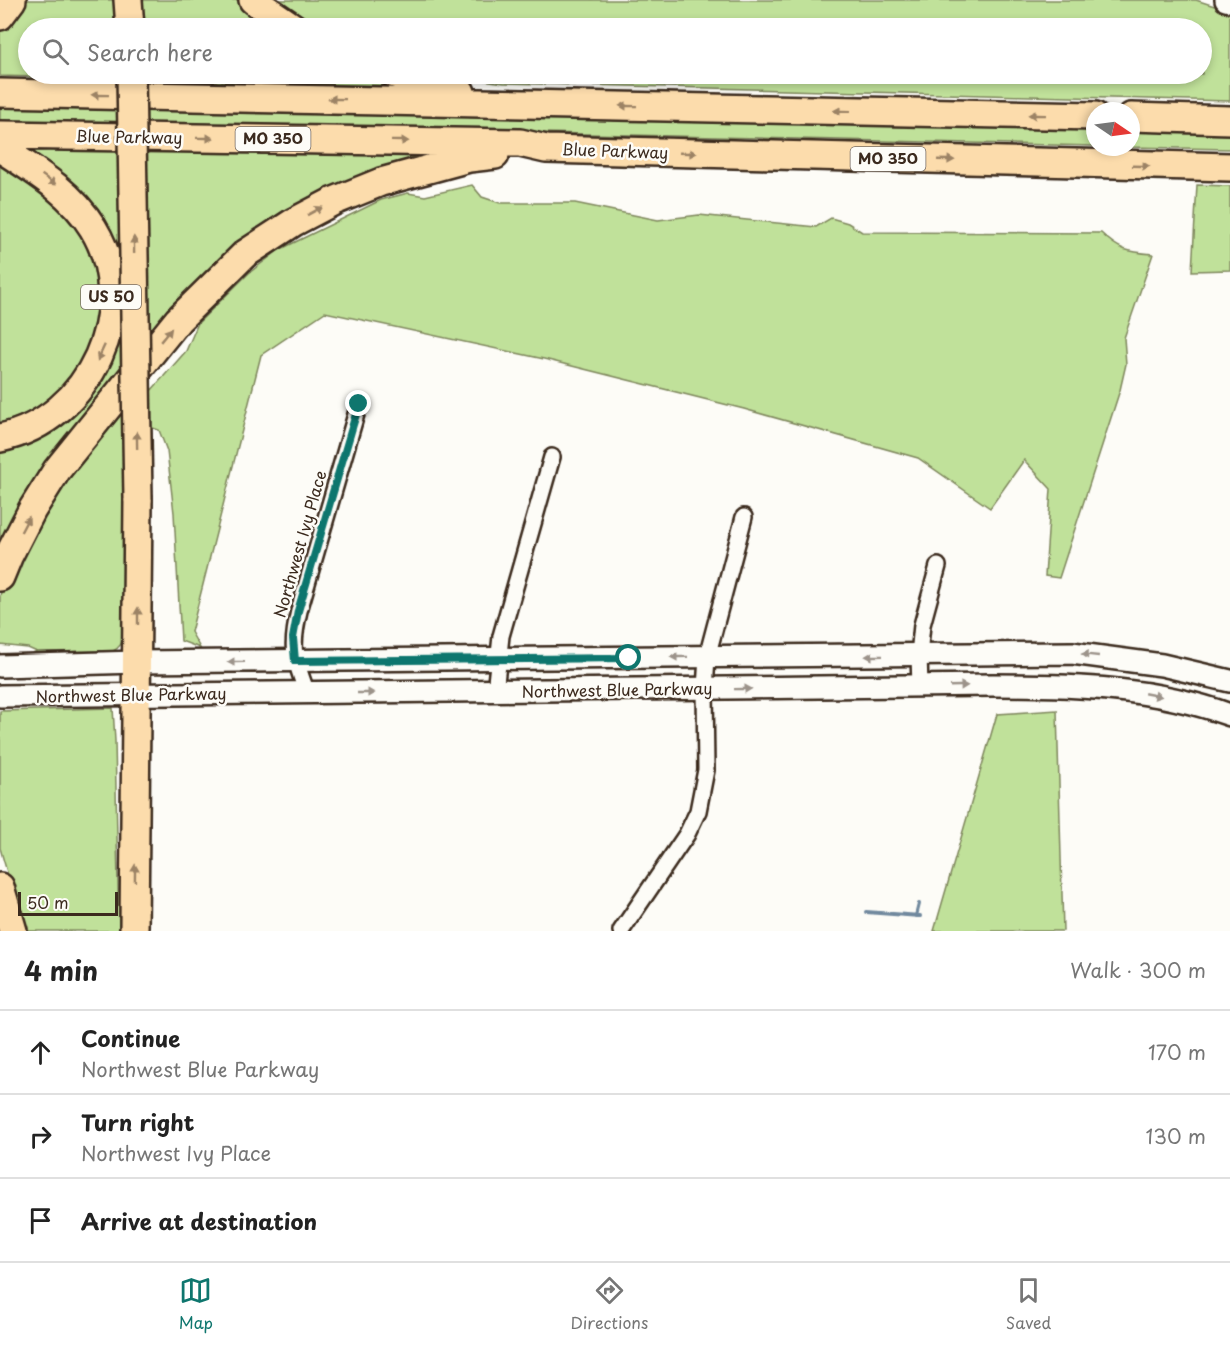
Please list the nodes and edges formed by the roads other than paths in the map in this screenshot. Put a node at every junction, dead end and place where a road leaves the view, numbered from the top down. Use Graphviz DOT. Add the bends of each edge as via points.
graph roads {
  1 [pos="12,0"];
  2 [pos="128,0"];
  3 [pos="254,0"];
  4 [pos="0,16"];
  5 [pos="129,18"];
  6 [pos="280,18"];
  7 [pos="131,84"];
  8 [pos="431,84"];
  9 [pos="0,93"];
  10 [pos="500,103"];
  11 [pos="1086,116"];
  12 [pos="1140,117"];
  13 [pos="1230,120"];
  14 [pos="0,135"];
  15 [pos="0,148"];
  16 [pos="546,149"];
  17 [pos="1230,167"];
  18 [pos="359,404"];
  19 [pos="0,438"];
  20 [pos="552,458"];
  21 [pos="744,517"];
  22 [pos="938,566"];
  23 [pos="0,577"];
  24 [pos="919,655"];
  25 [pos="707,657"];
  26 [pos="499,659"];
  27 [pos="295,661"];
  28 [pos="138,662"];
  29 [pos="0,666"];
  30 [pos="1230,681"];
  31 [pos="920,687"];
  32 [pos="705,689"];
  33 [pos="495,692"];
  34 [pos="307,693"];
  35 [pos="10,696"];
  36 [pos="137,696"];
  37 [pos="1230,714"];
  38 [pos="0,887"];
  39 [pos="13,931"];
  40 [pos="134,931"];
  41 [pos="621,931"];
  1 -- 4 [label="highway"];
  2 -- 5 [label="highway"];
  3 -- 6 [label="highway"];
  28 -- 7 [label="highway, one-way, bridge"];
  8 -- 10 [label="highway"];
  10 -- 9 [label="highway, one-way"];
  11 -- 10 [label="highway, one-way"];
  12 -- 13 [label="highway"];
  14 -- 16 [label="highway, Blue Parkway / MO 350, one-way" via="520,143"];
  15 -- 19 [label="highway, US 50, one-way" via="56,185 93,229 105,254 111,313 106,342 91,374 71,399 50,418"];
  16 -- 17 [label="highway, Blue Parkway / MO 350, one-way"];
  23 -- 16 [label="highway, one-way" via="32,510 57,470 178,320 245,254 294,222 381,182 469,158"];
  18 -- 27 [label="street, Northwest Ivy Place" via="298,611 293,638"];
  20 -- 26 [label="street" via="501,636"];
  21 -- 25 [label="street"];
  22 -- 24 [label="street" via="922,625"];
  24 -- 25 [label="street, Northwest Blue Parkway, one-way"];
  30 -- 24 [label="street, Northwest Blue Parkway, one-way" via="1162,665 1072,653"];
  24 -- 31 [label="street"];
  25 -- 26 [label="street, Northwest Blue Parkway, one-way"];
  25 -- 32 [label="street"];
  26 -- 27 [label="street, Northwest Blue Parkway"];
  26 -- 33 [label="street"];
  27 -- 28 [label="street, Northwest Blue Parkway, one-way"];
  27 -- 34 [label="street, Northwest Ivy Place"];
  28 -- 29 [label="street, Northwest Blue Parkway"];
  28 -- 36 [label="highway"];
  32 -- 31 [label="street, Northwest Blue Parkway, one-way"];
  31 -- 37 [label="street, Northwest Blue Parkway, one-way" via="1107,688 1176,699"];
  32 -- 33 [label="street, Northwest Blue Parkway"];
  32 -- 41 [label="street" via="706,770 698,811 687,834"];
  34 -- 33 [label="street, Northwest Blue Parkway, one-way"];
  34 -- 36 [label="street, Northwest Blue Parkway"];
  35 -- 36 [label="street, Northwest Blue Parkway"];
  40 -- 36 [label="highway, one-way"];
  38 -- 39 [label="highway"];
}
